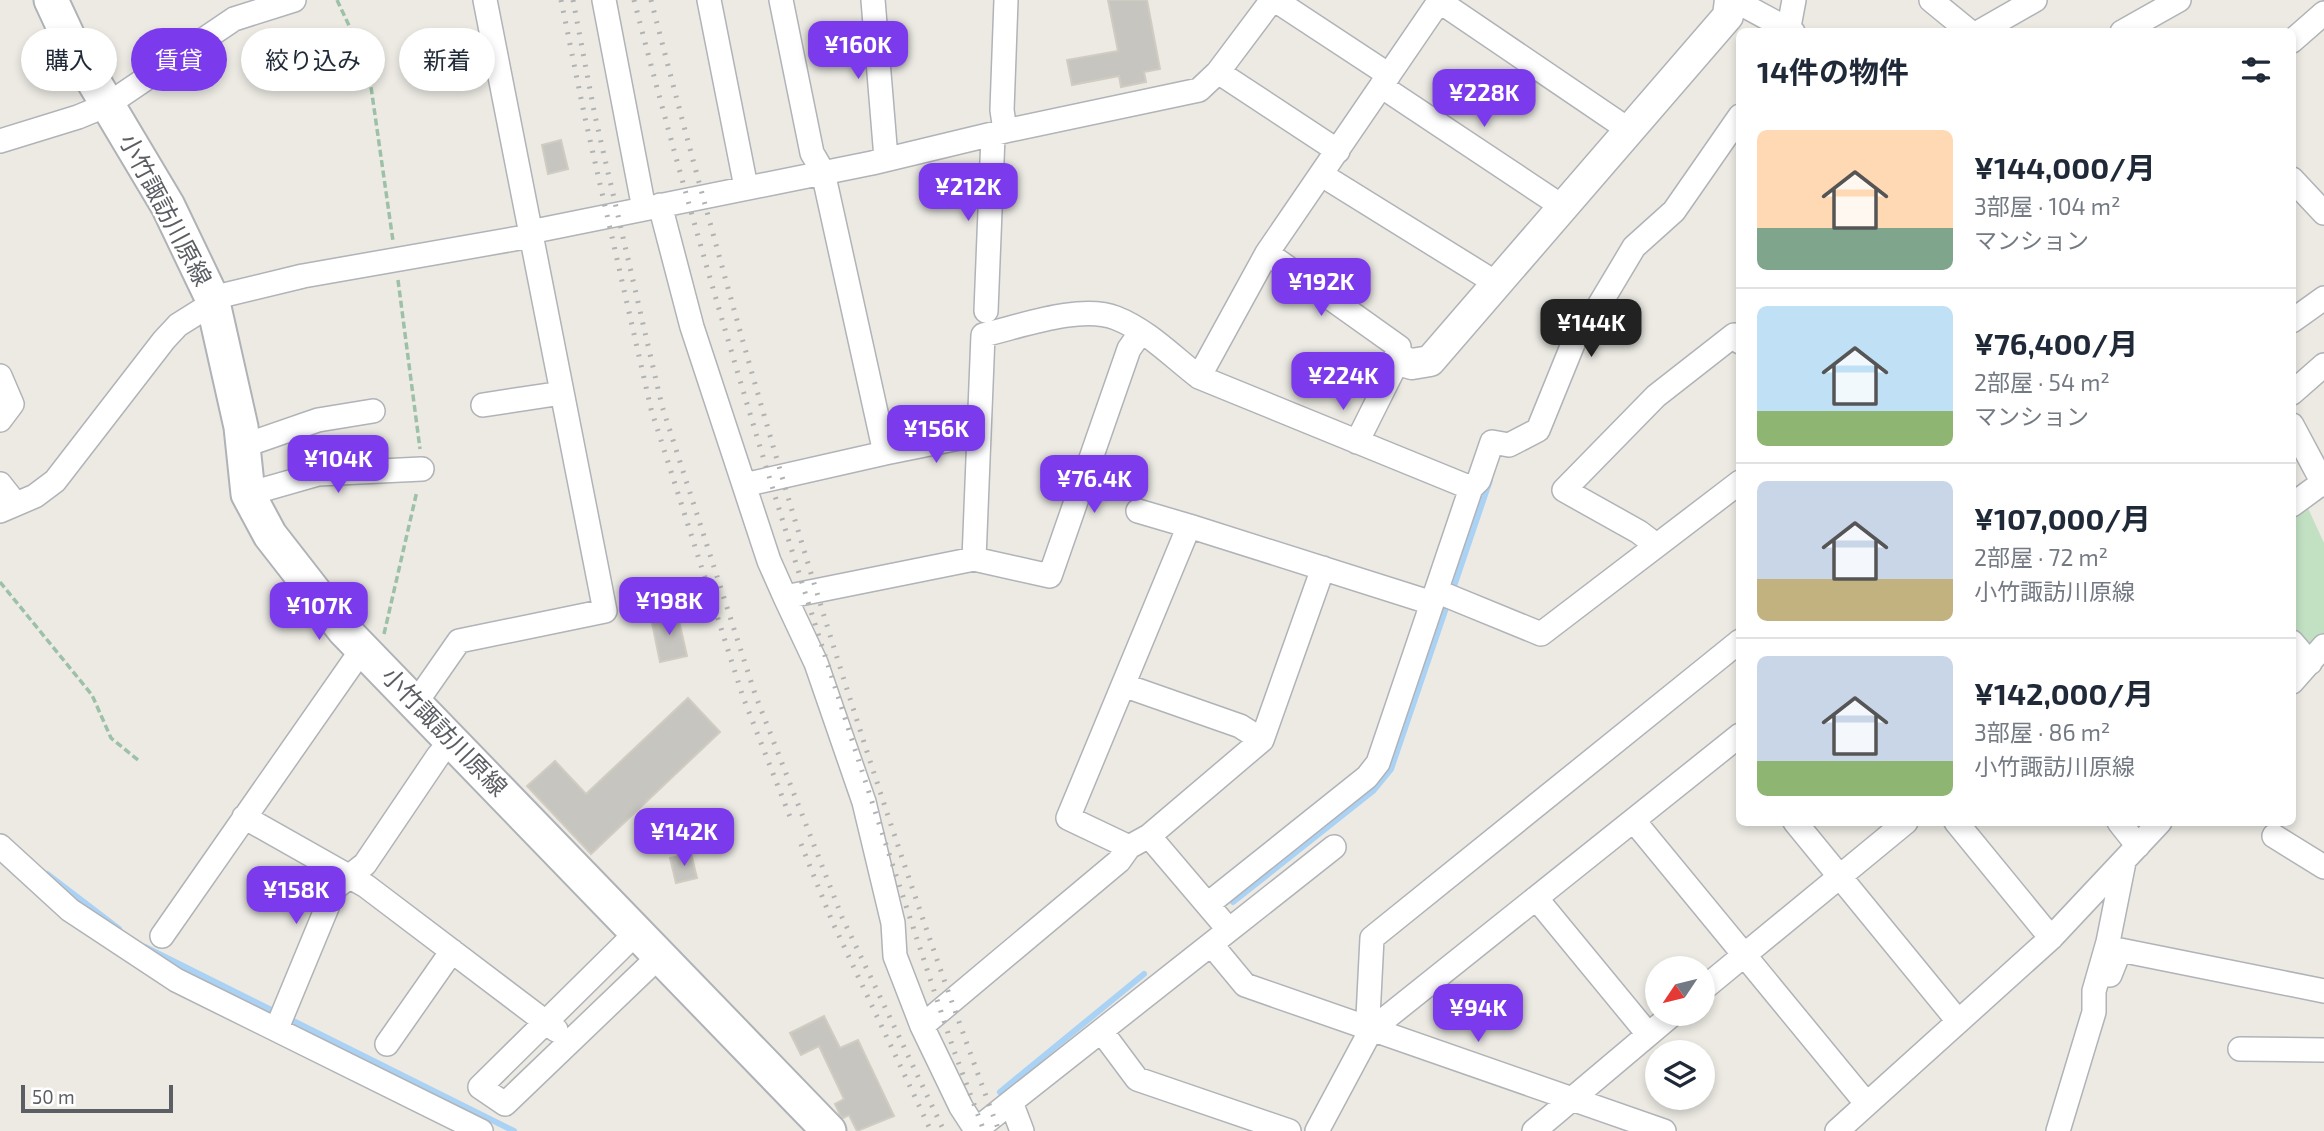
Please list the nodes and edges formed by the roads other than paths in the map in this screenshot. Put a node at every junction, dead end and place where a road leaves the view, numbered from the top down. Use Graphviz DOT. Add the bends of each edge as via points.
graph roads {
  1 [pos="51,0"];
  2 [pos="294,0"];
  3 [pos="485,0"];
  4 [pos="604,0"];
  5 [pos="709,0"];
  6 [pos="781,0"];
  7 [pos="873,0"];
  8 [pos="1006,0"];
  9 [pos="1274,0"];
  10 [pos="1439,0"];
  11 [pos="1732,0"];
  12 [pos="1794,0"];
  13 [pos="1931,0"];
  14 [pos="2035,0"];
  15 [pos="2179,0"];
  16 [pos="2320,25"];
  17 [pos="1784,28"];
  18 [pos="1790,28"];
  19 [pos="1965,28"];
  20 [pos="1986,28"];
  21 [pos="2129,28"];
  22 [pos="2296,39"];
  23 [pos="1218,72"];
  24 [pos="1385,80"];
  25 [pos="107,105"];
  26 [pos="1736,122"];
  27 [pos="1629,130"];
  28 [pos="999,134"];
  29 [pos="0,141"];
  30 [pos="1338,151"];
  31 [pos="886,158"];
  32 [pos="823,172"];
  33 [pos="1322,175"];
  34 [pos="2296,183"];
  35 [pos="746,187"];
  36 [pos="652,207"];
  37 [pos="1563,207"];
  38 [pos="2324,213"];
  39 [pos="530,234"];
  40 [pos="1267,253"];
  41 [pos="1496,283"];
  42 [pos="2324,298"];
  43 [pos="212,300"];
  44 [pos="986,311"];
  45 [pos="2296,318"];
  46 [pos="1141,332"];
  47 [pos="1736,337"];
  48 [pos="1398,360"];
  49 [pos="2324,365"];
  50 [pos="0,376"];
  51 [pos="1199,377"];
  52 [pos="2296,390"];
  53 [pos="562,393"];
  54 [pos="483,405"];
  55 [pos="373,411"];
  56 [pos="0,420"];
  57 [pos="2296,433"];
  58 [pos="979,434"];
  59 [pos="1357,442"];
  60 [pos="243,446"];
  61 [pos="885,453"];
  62 [pos="422,469"];
  63 [pos="0,484"];
  64 [pos="2323,484"];
  65 [pos="744,485"];
  66 [pos="1736,485"];
  67 [pos="1471,488"];
  68 [pos="248,494"];
  69 [pos="2296,502"];
  70 [pos="7,507"];
  71 [pos="1138,511"];
  72 [pos="1189,526"];
  73 [pos="1656,545"];
  74 [pos="974,559"];
  75 [pos="1322,568"];
  76 [pos="785,597"];
  77 [pos="1442,597"];
  78 [pos="1736,644"];
  79 [pos="2296,644"];
  80 [pos="2317,654"];
  81 [pos="369,656"];
  82 [pos="2296,678"];
  83 [pos="1123,685"];
  84 [pos="415,704"];
  85 [pos="452,740"];
  86 [pos="1262,740"];
  87 [pos="1736,744"];
  88 [pos="244,817"];
  89 [pos="1634,821"];
  90 [pos="1798,826"];
  91 [pos="1901,826"];
  92 [pos="1959,826"];
  93 [pos="2120,826"];
  94 [pos="2156,826"];
  95 [pos="2274,836"];
  96 [pos="1139,841"];
  97 [pos="0,846"];
  98 [pos="1334,847"];
  99 [pos="2131,854"];
  100 [pos="2324,867"];
  101 [pos="347,876"];
  102 [pos="1839,876"];
  103 [pos="1536,898"];
  104 [pos="1208,904"];
  105 [pos="637,932"];
  106 [pos="162,936"];
  107 [pos="1220,937"];
  108 [pos="2051,938"];
  109 [pos="452,950"];
  110 [pos="1744,955"];
  111 [pos="662,957"];
  112 [pos="1715,979"];
  113 [pos="2324,991"];
  114 [pos="2094,1012"];
  115 [pos="546,1021"];
  116 [pos="1958,1021"];
  117 [pos="922,1026"];
  118 [pos="1658,1026"];
  119 [pos="277,1027"];
  120 [pos="1371,1030"];
  121 [pos="1101,1032"];
  122 [pos="1648,1034"];
  123 [pos="569,1043"];
  124 [pos="387,1044"];
  125 [pos="2240,1049"];
  126 [pos="2324,1050"];
  127 [pos="1570,1100"];
  128 [pos="1011,1102"];
  129 [pos="1866,1103"];
  130 [pos="819,1128"];
  131 [pos="481,1131"];
  132 [pos="1023,1131"];
  133 [pos="1289,1131"];
  134 [pos="1317,1131"];
  135 [pos="1534,1131"];
  136 [pos="1664,1131"];
  137 [pos="1837,1131"];
  138 [pos="2058,1131"];
  1 -- 25 [label="main road, 小竹諏訪川原線"];
  2 -- 25 [label="street" via="234,19"];
  3 -- 39 [label="street"];
  4 -- 36 [label="street"];
  5 -- 35 [label="street"];
  6 -- 32 [label="street" via="812,153"];
  7 -- 31 [label="street"];
  8 -- 28 [label="street"];
  9 -- 23 [label="street"];
  9 -- 24 [label="street"];
  10 -- 24 [label="street"];
  10 -- 27 [label="street"];
  11 -- 17 [label="street"];
  11 -- 27 [label="street" via="1728,16"];
  12 -- 18 [label="street"];
  13 -- 19 [label="street"];
  14 -- 20 [label="street"];
  15 -- 21 [label="street"];
  16 -- 22 [label="street"];
  23 -- 28 [label="street" via="1199,90"];
  23 -- 30 [label="street"];
  24 -- 30 [label="street"];
  24 -- 37 [label="street"];
  25 -- 29 [label="street"];
  25 -- 43 [label="main road, 小竹諏訪川原線" via="168,206"];
  26 -- 67 [label="street" via="1674,211 1634,247 1586,330 1575,339 1538,430 1509,445 1492,442 1479,481"];
  27 -- 37 [label="street"];
  28 -- 31 [label="street"];
  28 -- 44 [label="street"];
  30 -- 33 [label="street"];
  31 -- 32 [label="street"];
  32 -- 35 [label="street"];
  32 -- 61 [label="street"];
  33 -- 40 [label="street"];
  33 -- 41 [label="street"];
  34 -- 38 [label="street"];
  35 -- 36 [label="street"];
  36 -- 39 [label="street"];
  36 -- 65 [label="street"];
  37 -- 41 [label="street"];
  39 -- 43 [label="street" via="303,276"];
  39 -- 53 [label="street"];
  40 -- 48 [label="street" via="1399,347"];
  40 -- 51 [label="street"];
  41 -- 48 [label="street" via="1430,361 1412,364"];
  42 -- 45 [label="street"];
  43 -- 60 [label="main road, 小竹諏訪川原線"];
  43 -- 70 [label="street" via="164,340 55,481 35,496"];
  46 -- 51 [label="street"];
  46 -- 58 [label="street" via="1114,317 1093,314 983,335"];
  46 -- 74 [label="street" via="1129,349 1050,576"];
  47 -- 73 [label="street" via="1656,396 1564,490"];
  48 -- 59 [label="street"];
  49 -- 52 [label="street"];
  50 -- 56 [label="street" via="12,404"];
  51 -- 59 [label="street"];
  53 -- 54 [label="street"];
  53 -- 84 [label="street" via="605,611 459,641"];
  55 -- 60 [label="street" via="318,420"];
  57 -- 64 [label="street"];
  58 -- 61 [label="street"];
  58 -- 74 [label="street"];
  59 -- 67 [label="street"];
  60 -- 68 [label="main road, 小竹諏訪川原線"];
  61 -- 65 [label="street"];
  62 -- 68 [label="street" via="318,474"];
  63 -- 70 [label="street"];
  64 -- 69 [label="street"];
  65 -- 76 [label="street"];
  66 -- 73 [label="street"];
  67 -- 77 [label="street"];
  68 -- 81 [label="main road, 小竹諏訪川原線" via="270,535"];
  71 -- 72 [label="street"];
  72 -- 75 [label="street"];
  72 -- 83 [label="street"];
  73 -- 77 [label="street" via="1541,634"];
  74 -- 76 [label="street"];
  75 -- 77 [label="street"];
  75 -- 86 [label="street"];
  76 -- 117 [label="street" via="816,663 863,802 893,923 895,956"];
  77 -- 104 [label="street" via="1378,763 1367,777"];
  78 -- 120 [label="street" via="1372,938"];
  79 -- 80 [label="street"];
  80 -- 82 [label="street"];
  81 -- 84 [label="main road, 小竹諏訪川原線"];
  81 -- 88 [label="street"];
  83 -- 86 [label="street" via="1240,726"];
  83 -- 96 [label="street" via="1068,818"];
  84 -- 85 [label="main road, 小竹諏訪川原線"];
  85 -- 101 [label="street" via="365,864"];
  85 -- 105 [label="main road, 小竹諏訪川原線"];
  86 -- 96 [label="street"];
  87 -- 89 [label="street"];
  88 -- 101 [label="street"];
  88 -- 106 [label="street"];
  89 -- 103 [label="street"];
  89 -- 110 [label="street"];
  90 -- 102 [label="street"];
  91 -- 102 [label="street"];
  92 -- 108 [label="street"];
  93 -- 99 [label="street"];
  94 -- 99 [label="street"];
  95 -- 100 [label="street"];
  96 -- 104 [label="street"];
  96 -- 117 [label="street"];
  97 -- 119 [label="street" via="70,910 124,947 176,980"];
  98 -- 107 [label="street"];
  99 -- 108 [label="street"];
  99 -- 114 [label="street" via="2094,991"];
  101 -- 109 [label="street"];
  101 -- 119 [label="street" via="335,888"];
  102 -- 110 [label="street"];
  102 -- 116 [label="street"];
  103 -- 120 [label="street"];
  103 -- 122 [label="street"];
  104 -- 107 [label="street"];
  105 -- 111 [label="main road, 小竹諏訪川原線"];
  105 -- 115 [label="street"];
  107 -- 120 [label="street" via="1245,985"];
  107 -- 121 [label="street"];
  108 -- 116 [label="street"];
  109 -- 115 [label="street"];
  109 -- 124 [label="street"];
  110 -- 112 [label="street"];
  110 -- 129 [label="street"];
  111 -- 123 [label="street"];
  111 -- 130 [label="main road, 小竹諏訪川原線"];
  113 -- 114 [label="street" via="2120,950"];
  114 -- 138 [label="street"];
  115 -- 123 [label="street"];
  115 -- 123 [label="street" via="480,1087 505,1104"];
  116 -- 129 [label="street"];
  117 -- 128 [label="street" via="976,1130"];
  118 -- 122 [label="street"];
  119 -- 131 [label="street"];
  120 -- 127 [label="street"];
  120 -- 134 [label="street"];
  121 -- 128 [label="street"];
  121 -- 133 [label="street" via="1137,1079"];
  122 -- 127 [label="street"];
  125 -- 126 [label="street"];
  127 -- 135 [label="street"];
  127 -- 136 [label="street"];
  128 -- 132 [label="street"];
  129 -- 137 [label="street"];
}
